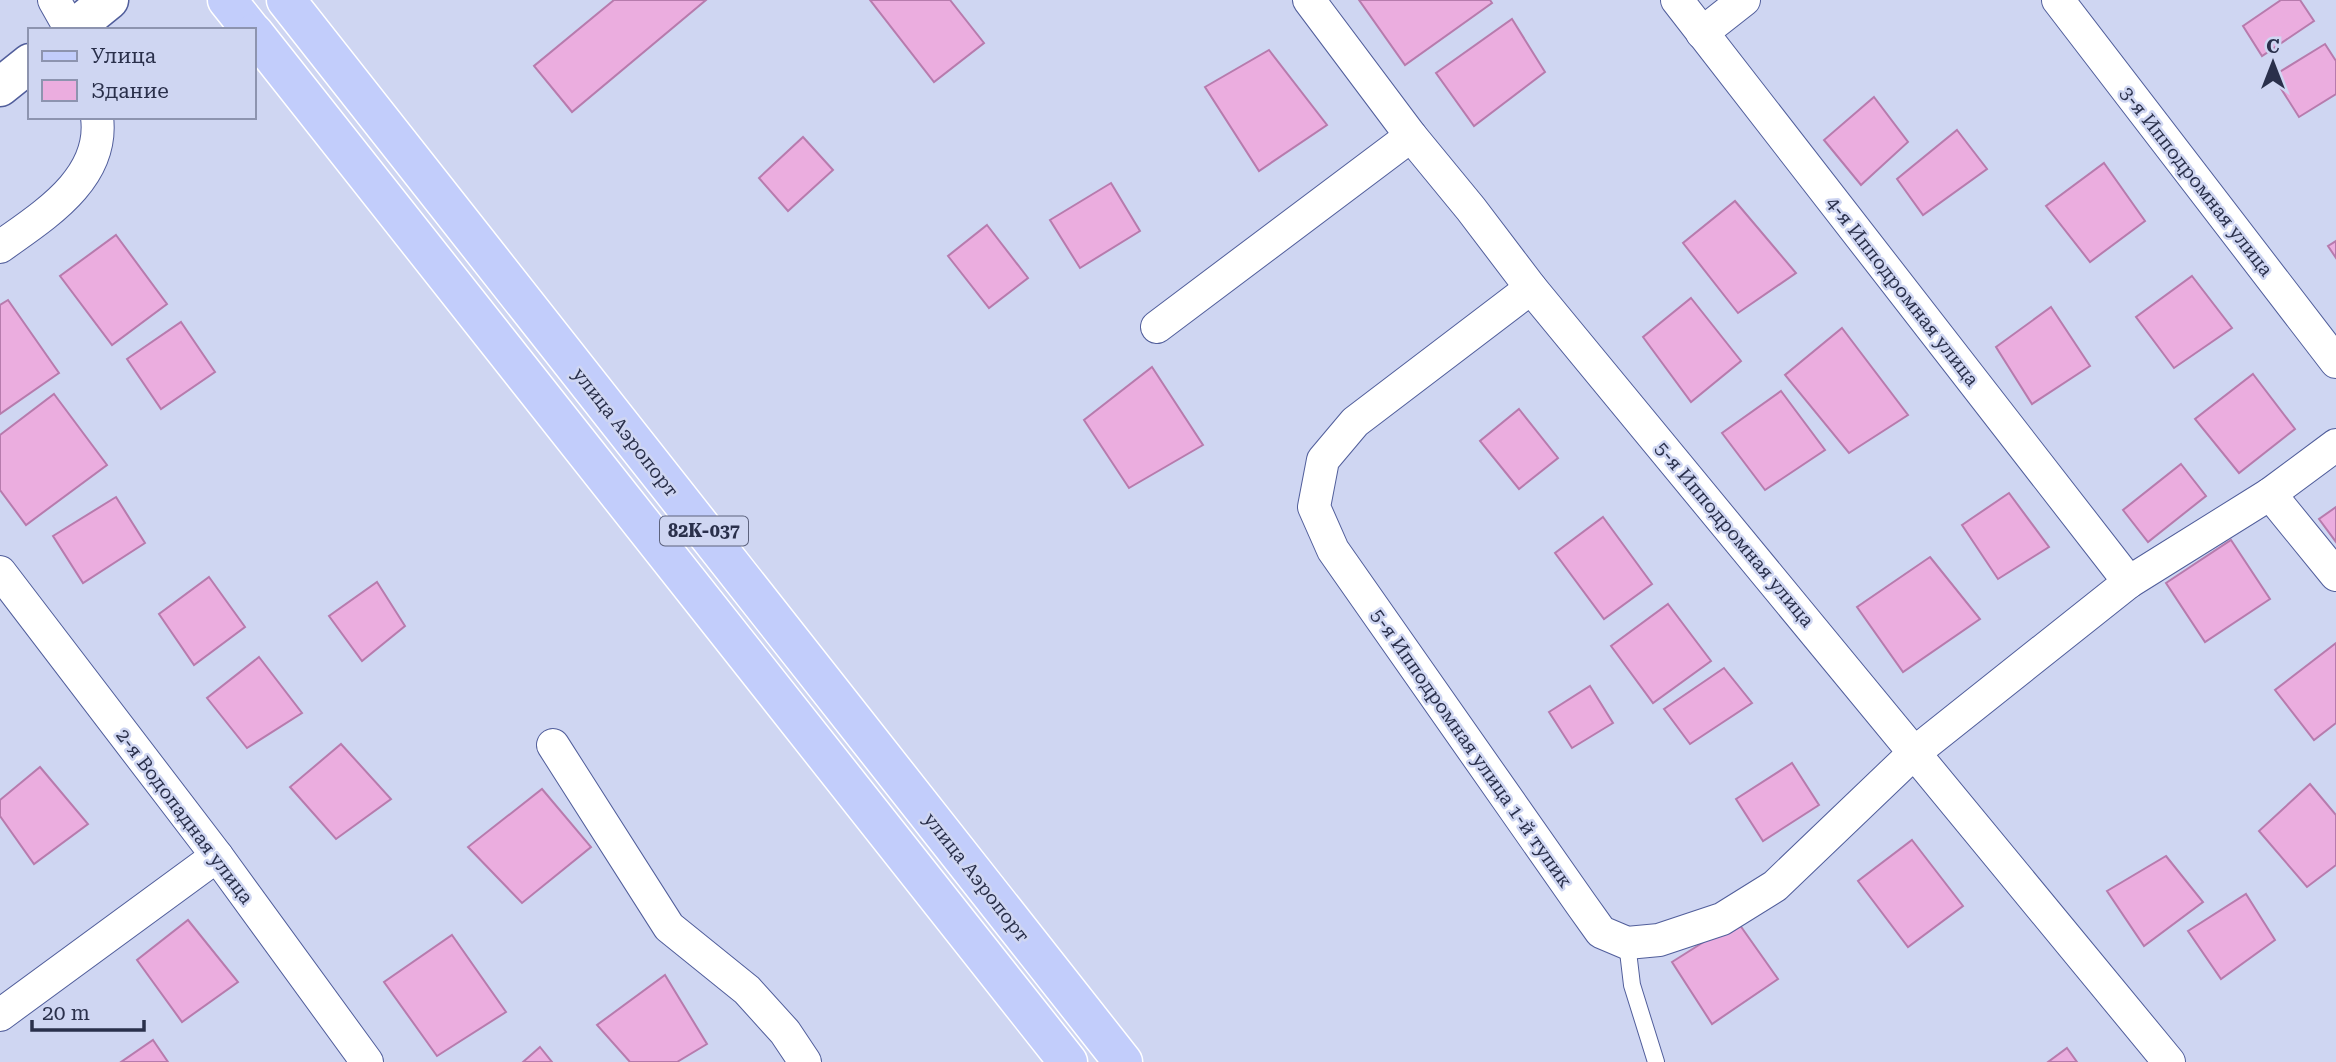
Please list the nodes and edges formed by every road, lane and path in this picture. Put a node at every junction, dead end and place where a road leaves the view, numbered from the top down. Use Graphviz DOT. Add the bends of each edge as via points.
graph roads {
  1 [pos="54,0"];
  2 [pos="109,0"];
  3 [pos="228,0"];
  4 [pos="286,0"];
  5 [pos="1309,0"];
  6 [pos="1677,0"];
  7 [pos="1744,0"];
  8 [pos="2058,0"];
  9 [pos="71,28"];
  10 [pos="74,28"];
  11 [pos="250,28"];
  12 [pos="1702,33"];
  13 [pos="256,36"];
  14 [pos="28,65"];
  15 [pos="0,87"];
  16 [pos="97,119"];
  17 [pos="1411,136"];
  18 [pos="0,247"];
  19 [pos="1531,288"];
  20 [pos="1157,327"];
  21 [pos="2336,362"];
  22 [pos="2336,445"];
  23 [pos="2270,494"];
  24 [pos="2336,575"];
  25 [pos="2129,582"];
  26 [pos="5,588"];
  27 [pos="553,745"];
  28 [pos="1914,753"];
  29 [pos="217,856"];
  30 [pos="1627,943"];
  31 [pos="0,1015"];
  32 [pos="367,1062"];
  33 [pos="805,1062"];
  34 [pos="1068,1062"];
  35 [pos="1122,1062"];
  36 [pos="1656,1062"];
  37 [pos="2169,1062"];
  1 -- 9 [label="street"];
  2 -- 10 [label="street"];
  3 -- 11 [label="main road"];
  4 -- 35 [label="main road, улица Аэропорт / 82К-037"];
  5 -- 17 [label="street, 5-я Ипподромная улица"];
  6 -- 12 [label="street, 4-я Ипподромная улица"];
  7 -- 12 [label="street"];
  8 -- 21 [label="street, 3-я Ипподромная улица"];
  12 -- 25 [label="street, 4-я Ипподромная улица"];
  13 -- 34 [label="main road"];
  14 -- 15 [label="street"];
  16 -- 18 [label="street" via="99,133 86,174 50,211"];
  17 -- 19 [label="street, 5-я Ипподромная улица"];
  17 -- 20 [label="street"];
  19 -- 28 [label="street, 5-я Ипподромная улица"];
  19 -- 30 [label="street, 5-я Ипподромная улица 1-й тупик" via="1355,422 1323,460 1314,507 1333,550 1601,932"];
  22 -- 23 [label="street"];
  23 -- 24 [label="street"];
  23 -- 25 [label="street"];
  25 -- 28 [label="street"];
  26 -- 29 [label="street, 2-я Водопадная улица"];
  27 -- 33 [label="street" via="669,926 747,990"];
  28 -- 30 [label="street" via="1775,886 1722,919 1659,940"];
  28 -- 37 [label="street, 5-я Ипподромная улица"];
  29 -- 31 [label="street"];
  29 -- 32 [label="street, 2-я Водопадная улица"];
  30 -- 36 [label="lane" via="1632,985"];
}
